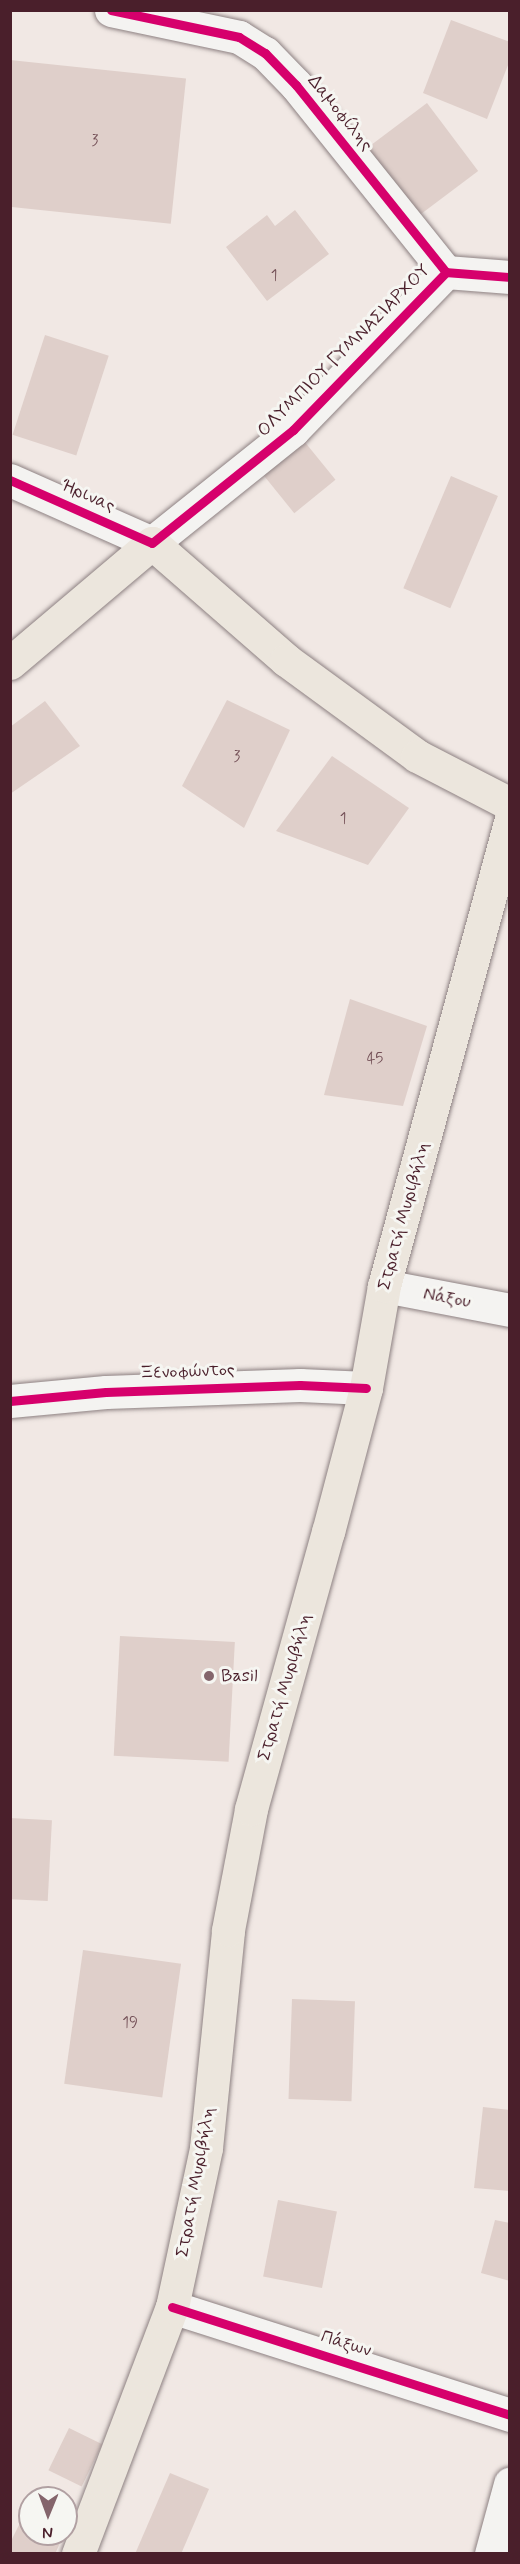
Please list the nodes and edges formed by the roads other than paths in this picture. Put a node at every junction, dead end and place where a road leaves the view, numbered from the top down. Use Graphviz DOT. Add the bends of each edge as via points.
graph roads {
  1 [pos="111,10"];
  2 [pos="446,272"];
  3 [pos="510,277"];
  4 [pos="10,480"];
  5 [pos="152,543"];
  6 [pos="10,663"];
  7 [pos="510,804"];
  8 [pos="510,821"];
  9 [pos="384,1286"];
  10 [pos="510,1310"];
  11 [pos="366,1388"];
  12 [pos="10,1401"];
  13 [pos="172,2307"];
  14 [pos="510,2415"];
  15 [pos="510,2484"];
  16 [pos="78,2553"];
  17 [pos="491,2553"];
  1 -- 2 [label="street, Δαμοφίλης" via="239,37 265,53 296,85"];
  2 -- 3 [label="street"];
  2 -- 5 [label="street, ΟΛΥΜΠΙΟΥ ΓΥΜΝΑΣΙΑΡΧΟΥ" via="293,430"];
  4 -- 5 [label="street, Ήρινας"];
  5 -- 6 [label="main road, ΟΛΥΜΠΙΟΥ ΓΥΜΝΑΣΙΑΡΧΟΥ"];
  5 -- 7 [label="main road, Ήρινας" via="295,667 417,756"];
  8 -- 9 [label="main road, Στρατή Μυριβήλη"];
  9 -- 10 [label="street, Νάξου"];
  9 -- 11 [label="main road, Στρατή Μυριβήλη"];
  11 -- 12 [label="street, Ξενοφώντος" via="300,1385 106,1392"];
  11 -- 13 [label="main road, Στρατή Μυριβήλη" via="251,1809 228,1930 206,2148"];
  13 -- 14 [label="street, Πάξων"];
  13 -- 16 [label="main road, Στρατή Μυριβήλη"];
  15 -- 17 [label="street"];
}
